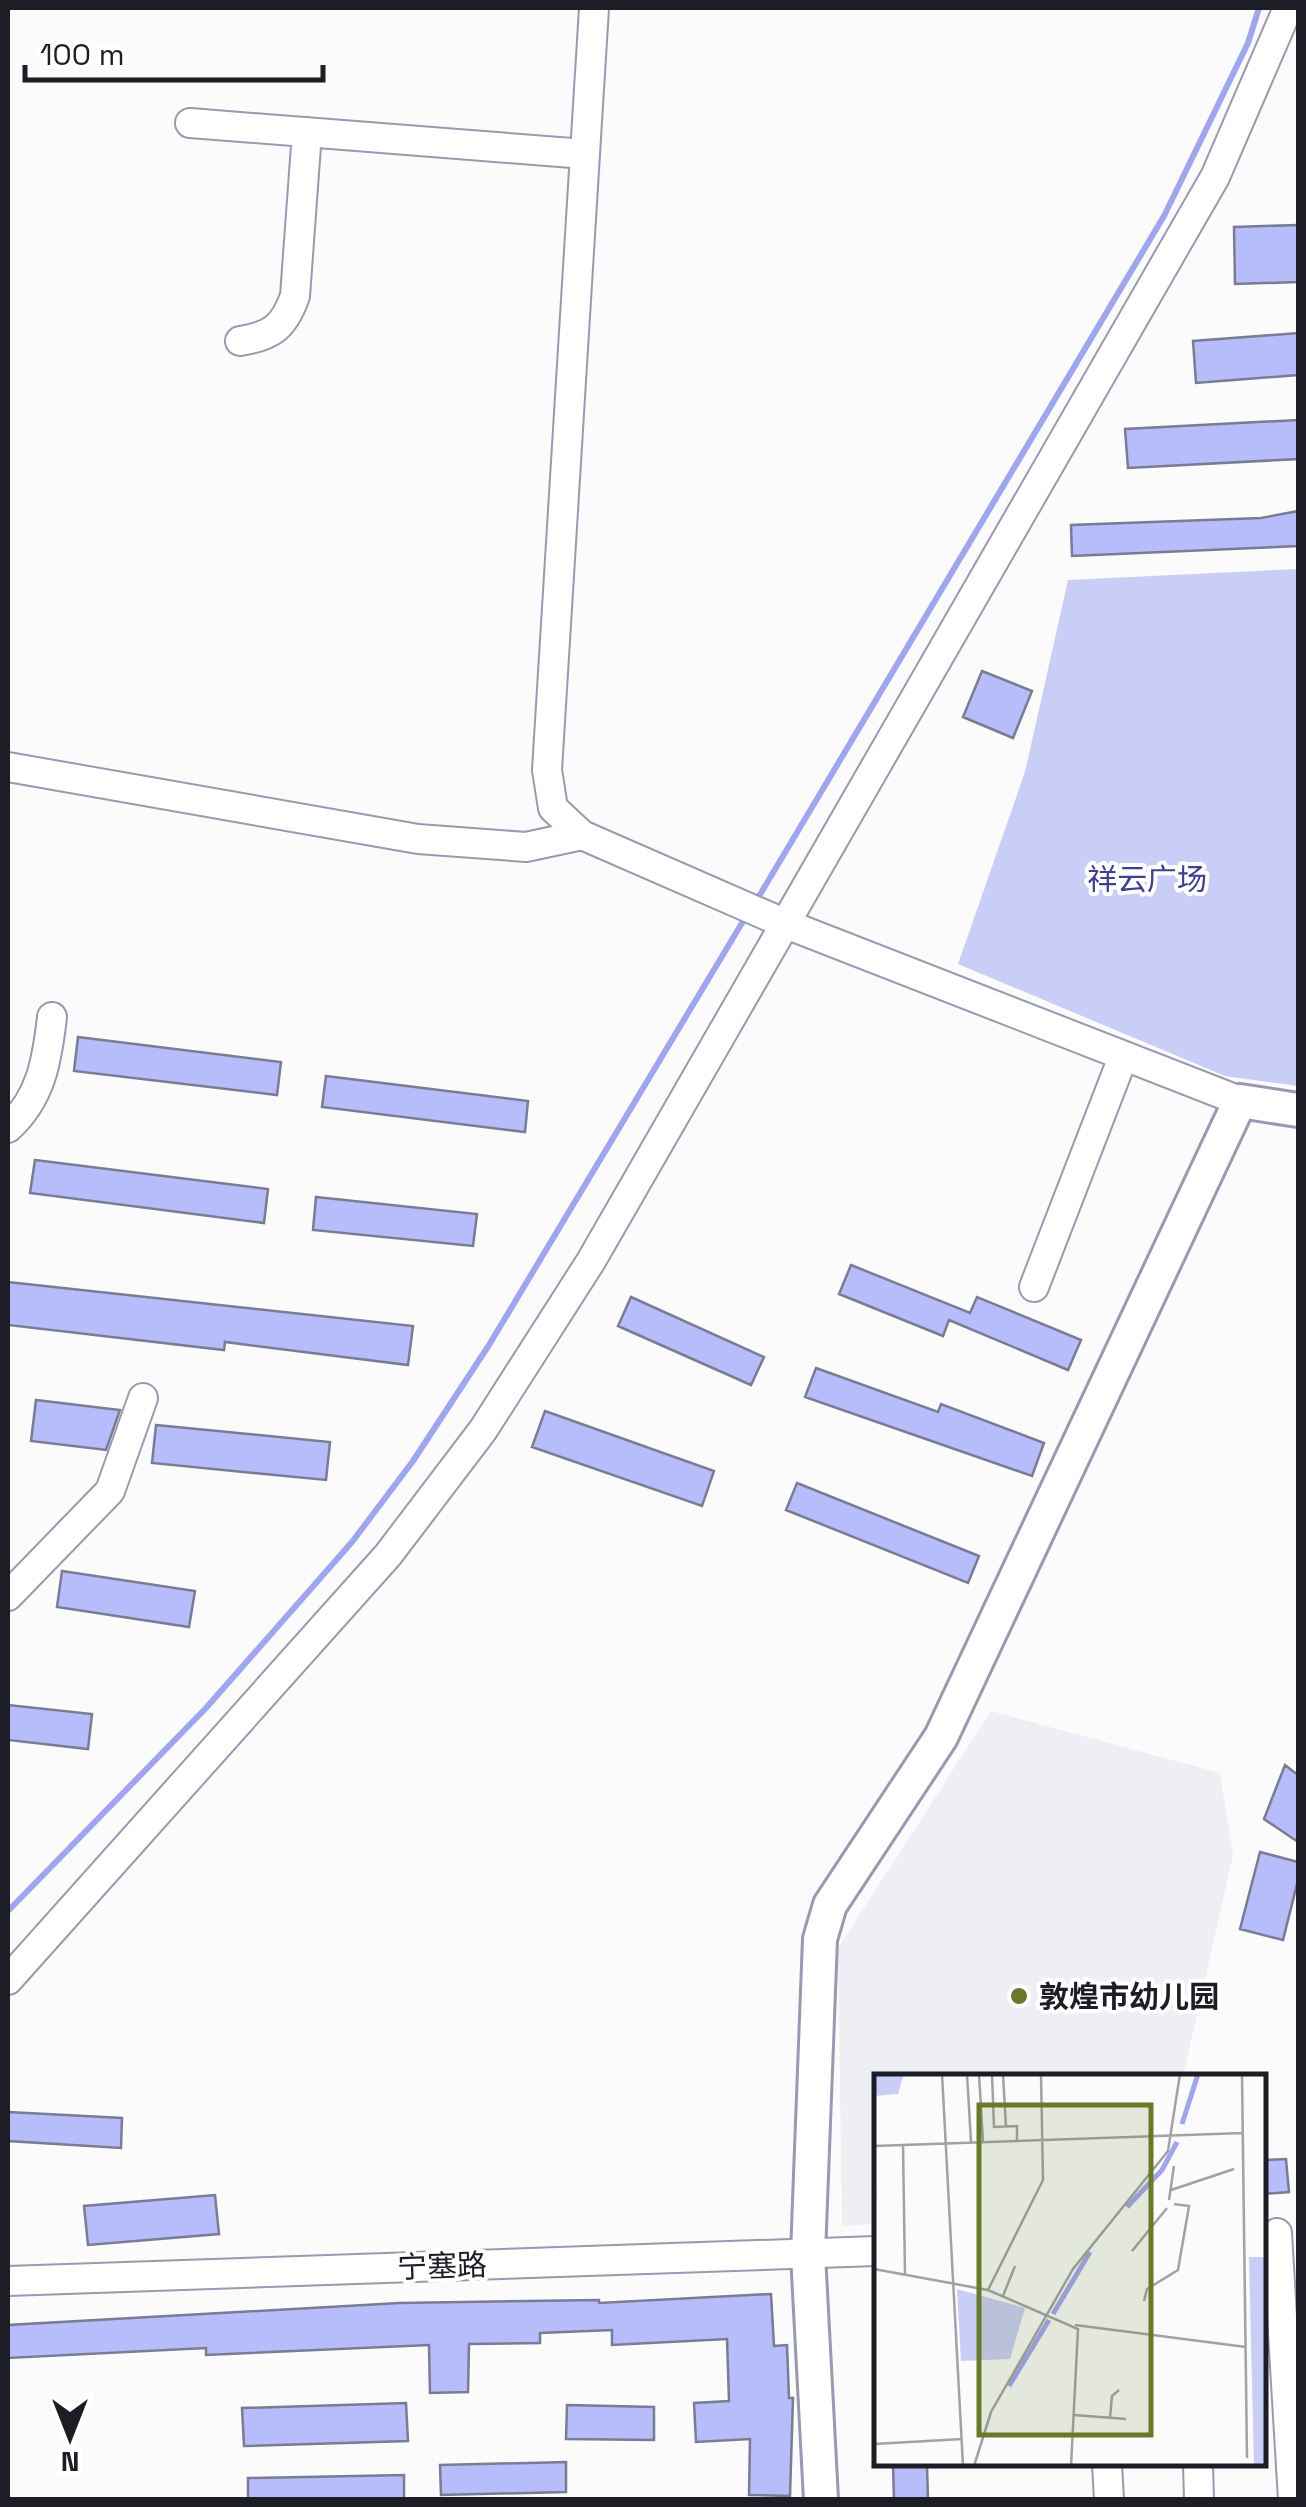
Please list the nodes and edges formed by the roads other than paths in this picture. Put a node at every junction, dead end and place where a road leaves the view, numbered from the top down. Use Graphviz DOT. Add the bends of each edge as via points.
graph roads {
  1 [pos="594,8"];
  2 [pos="1288,8"];
  3 [pos="190,123"];
  4 [pos="307,132"];
  5 [pos="585,154"];
  6 [pos="240,342"];
  7 [pos="8,767"];
  8 [pos="582,835"];
  9 [pos="763,913"];
  10 [pos="52,1016"];
  11 [pos="1124,1057"];
  12 [pos="1240,1101"];
  13 [pos="1298,1110"];
  14 [pos="8,1128"];
  15 [pos="1034,1287"];
  16 [pos="144,1398"];
  17 [pos="8,1596"];
  18 [pos="8,1980"];
  19 [pos="1280,2233"];
  20 [pos="874,2250"];
  21 [pos="808,2254"];
  22 [pos="8,2281"];
  23 [pos="1107,2467"];
  24 [pos="1198,2467"];
  25 [pos="822,2500"];
  26 [pos="1109,2500"];
  27 [pos="1199,2500"];
  28 [pos="1292,2500"];
  1 -- 5 [label="street"];
  2 -- 9 [label="street" via="1215,177"];
  3 -- 4 [label="street"];
  4 -- 5 [label="street"];
  4 -- 6 [label="street" via="295,296 286,320 267,337"];
  5 -- 8 [label="street" via="548,770 554,808"];
  7 -- 8 [label="street" via="418,838 526,847"];
  8 -- 9 [label="street"];
  9 -- 11 [label="street"];
  9 -- 18 [label="street" via="591,1261 483,1430 388,1555"];
  10 -- 14 [label="street" via="48,1060 30,1108"];
  11 -- 12 [label="street"];
  11 -- 15 [label="street"];
  12 -- 13 [label="main road"];
  12 -- 21 [label="main road" via="941,1736 830,1905 815,1987"];
  16 -- 17 [label="street" via="110,1490"];
  19 -- 28 [label="street"];
  20 -- 21 [label="street, 宁塞路"];
  21 -- 22 [label="street, 宁塞路"];
  21 -- 25 [label="main road"];
  23 -- 26 [label="street"];
  24 -- 27 [label="street"];
}
